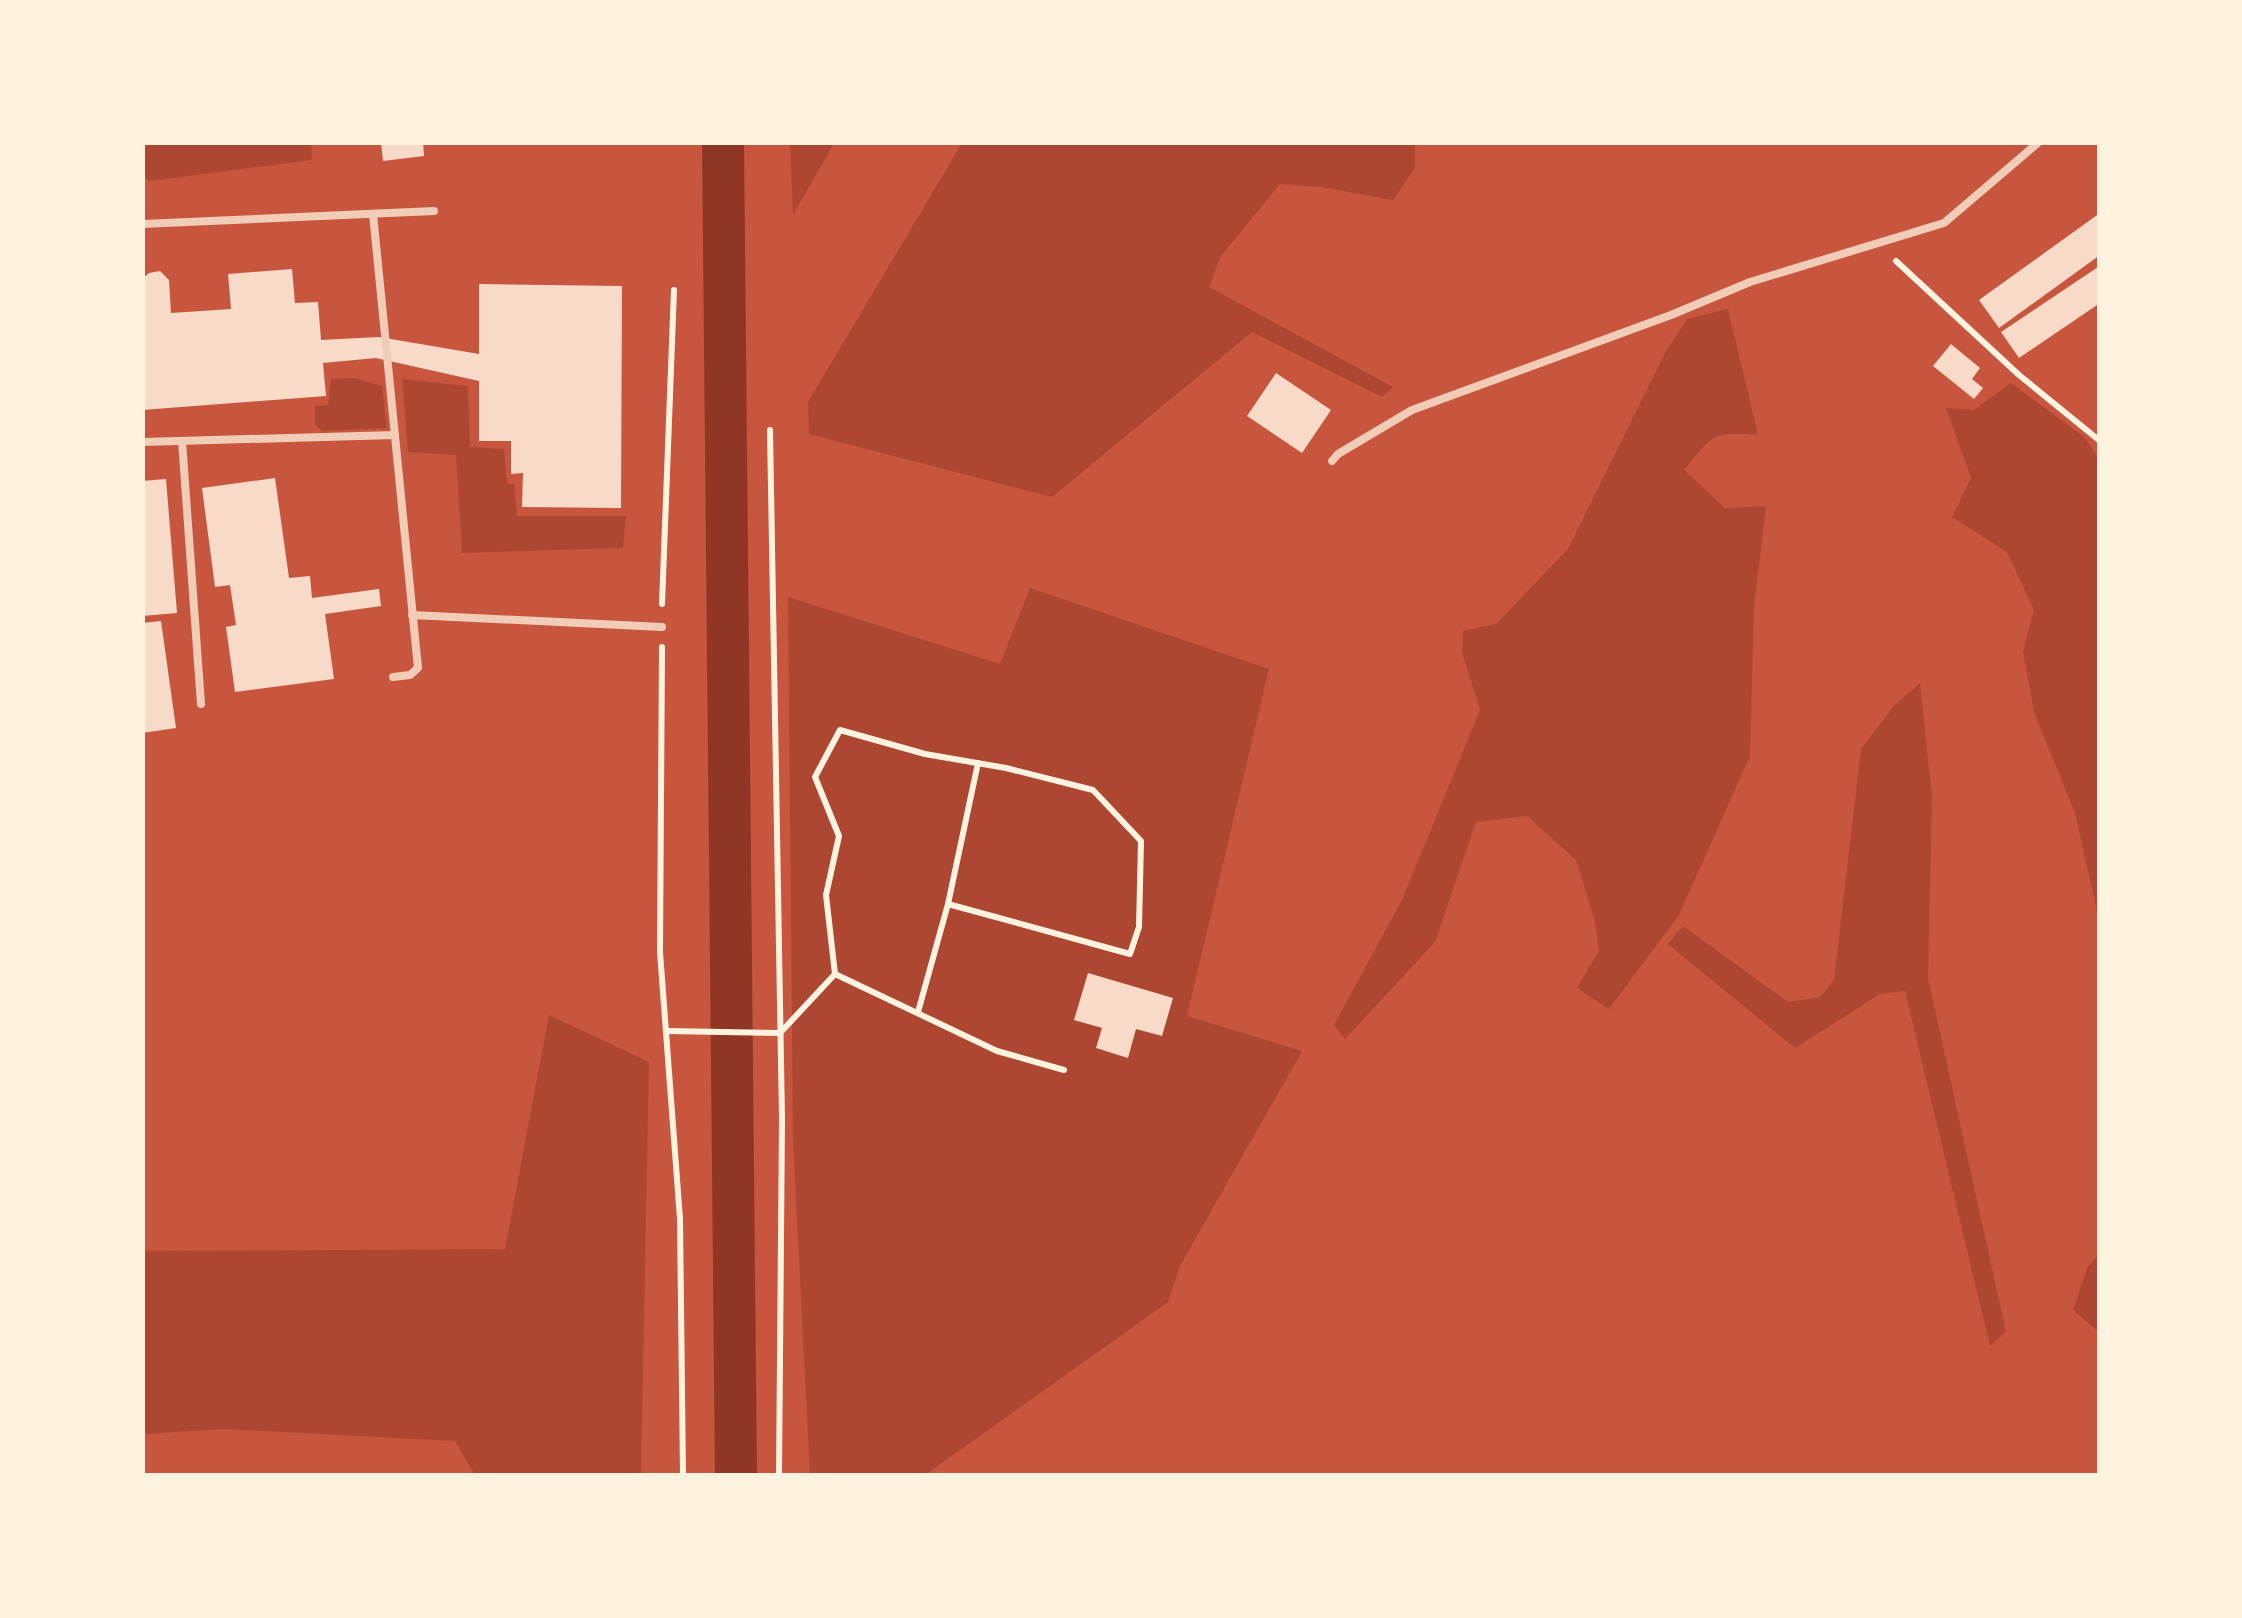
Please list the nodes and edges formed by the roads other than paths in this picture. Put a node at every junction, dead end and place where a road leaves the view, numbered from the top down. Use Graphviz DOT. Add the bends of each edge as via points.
graph roads {
  1 [pos="2039,142"];
  2 [pos="434,211"];
  3 [pos="374,214"];
  4 [pos="142,224"];
  5 [pos="395,435"];
  6 [pos="182,441"];
  7 [pos="142,442"];
  8 [pos="1332,461"];
  9 [pos="412,614"];
  10 [pos="662,627"];
  11 [pos="393,678"];
  12 [pos="201,704"];
  1 -- 8 [label="lane" via="1944,223 1750,282 1412,410"];
  2 -- 3 [label="lane"];
  3 -- 4 [label="lane"];
  3 -- 5 [label="lane"];
  5 -- 6 [label="lane"];
  5 -- 9 [label="lane"];
  6 -- 7 [label="lane"];
  6 -- 12 [label="lane"];
  9 -- 10 [label="lane"];
  9 -- 11 [label="lane" via="418,668"];
}
